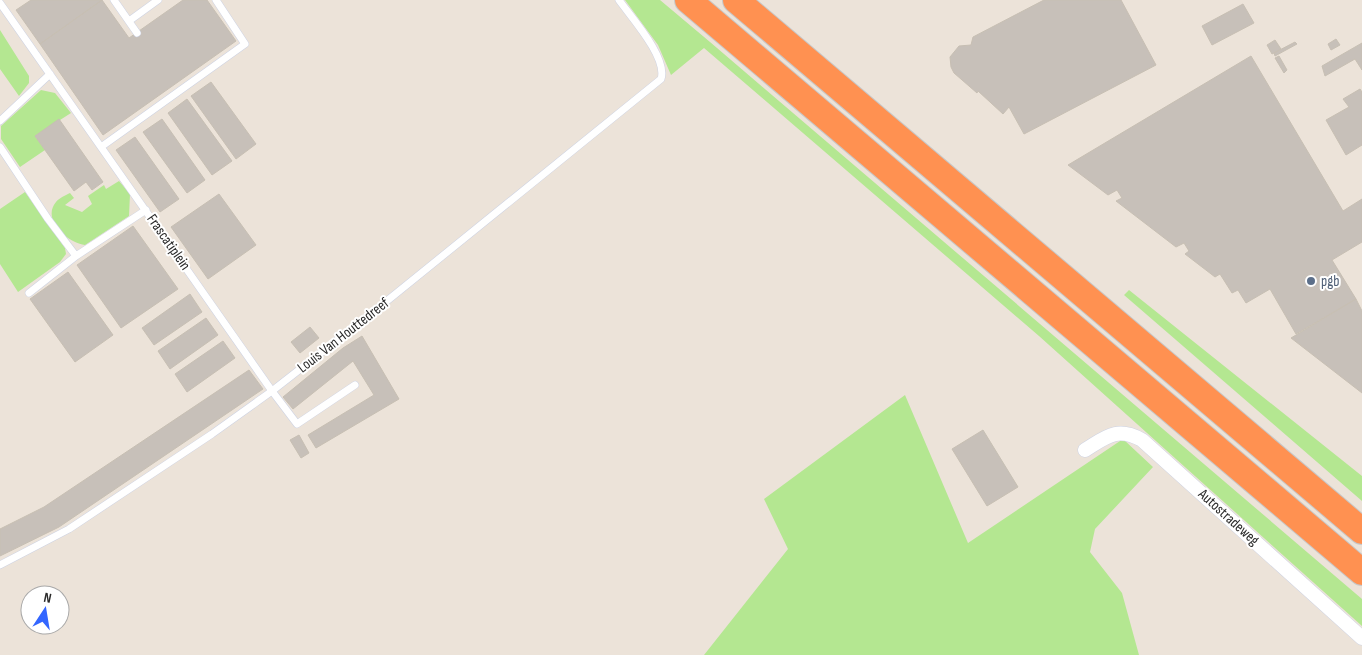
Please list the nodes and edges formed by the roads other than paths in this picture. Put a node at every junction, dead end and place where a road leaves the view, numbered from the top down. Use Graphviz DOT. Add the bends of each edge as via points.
graph roads {
  1 [pos="114,0"];
  2 [pos="158,0"];
  3 [pos="216,0"];
  4 [pos="619,0"];
  5 [pos="688,0"];
  6 [pos="736,0"];
  7 [pos="0,3"];
  8 [pos="129,21"];
  9 [pos="137,33"];
  10 [pos="50,74"];
  11 [pos="0,121"];
  12 [pos="0,147"];
  13 [pos="101,147"];
  14 [pos="146,210"];
  15 [pos="76,256"];
  16 [pos="29,293"];
  17 [pos="355,385"];
  18 [pos="272,391"];
  19 [pos="1085,450"];
  20 [pos="1362,531"];
  21 [pos="0,565"];
  22 [pos="1362,572"];
  23 [pos="1362,638"];
  1 -- 8 [label="lane"];
  2 -- 8 [label="lane"];
  3 -- 13 [label="lane" via="245,44"];
  4 -- 18 [label="lane, Louis Van Houttedreef" via="656,52 663,74 661,79"];
  5 -- 22 [label="highway"];
  6 -- 20 [label="highway"];
  7 -- 10 [label="lane, Frascatiplein"];
  8 -- 9 [label="lane"];
  10 -- 11 [label="lane"];
  10 -- 13 [label="lane, Frascatiplein"];
  12 -- 15 [label="lane"];
  13 -- 14 [label="lane, Frascatiplein"];
  14 -- 15 [label="lane"];
  14 -- 18 [label="lane, Frascatiplein"];
  15 -- 16 [label="lane"];
  17 -- 18 [label="lane, Frascatiplein" via="297,424"];
  18 -- 21 [label="lane, Louis Van Houttedreef" via="70,529"];
  19 -- 23 [label="street, Autostradeweg" via="1112,433 1133,435 1142,440"];
}
